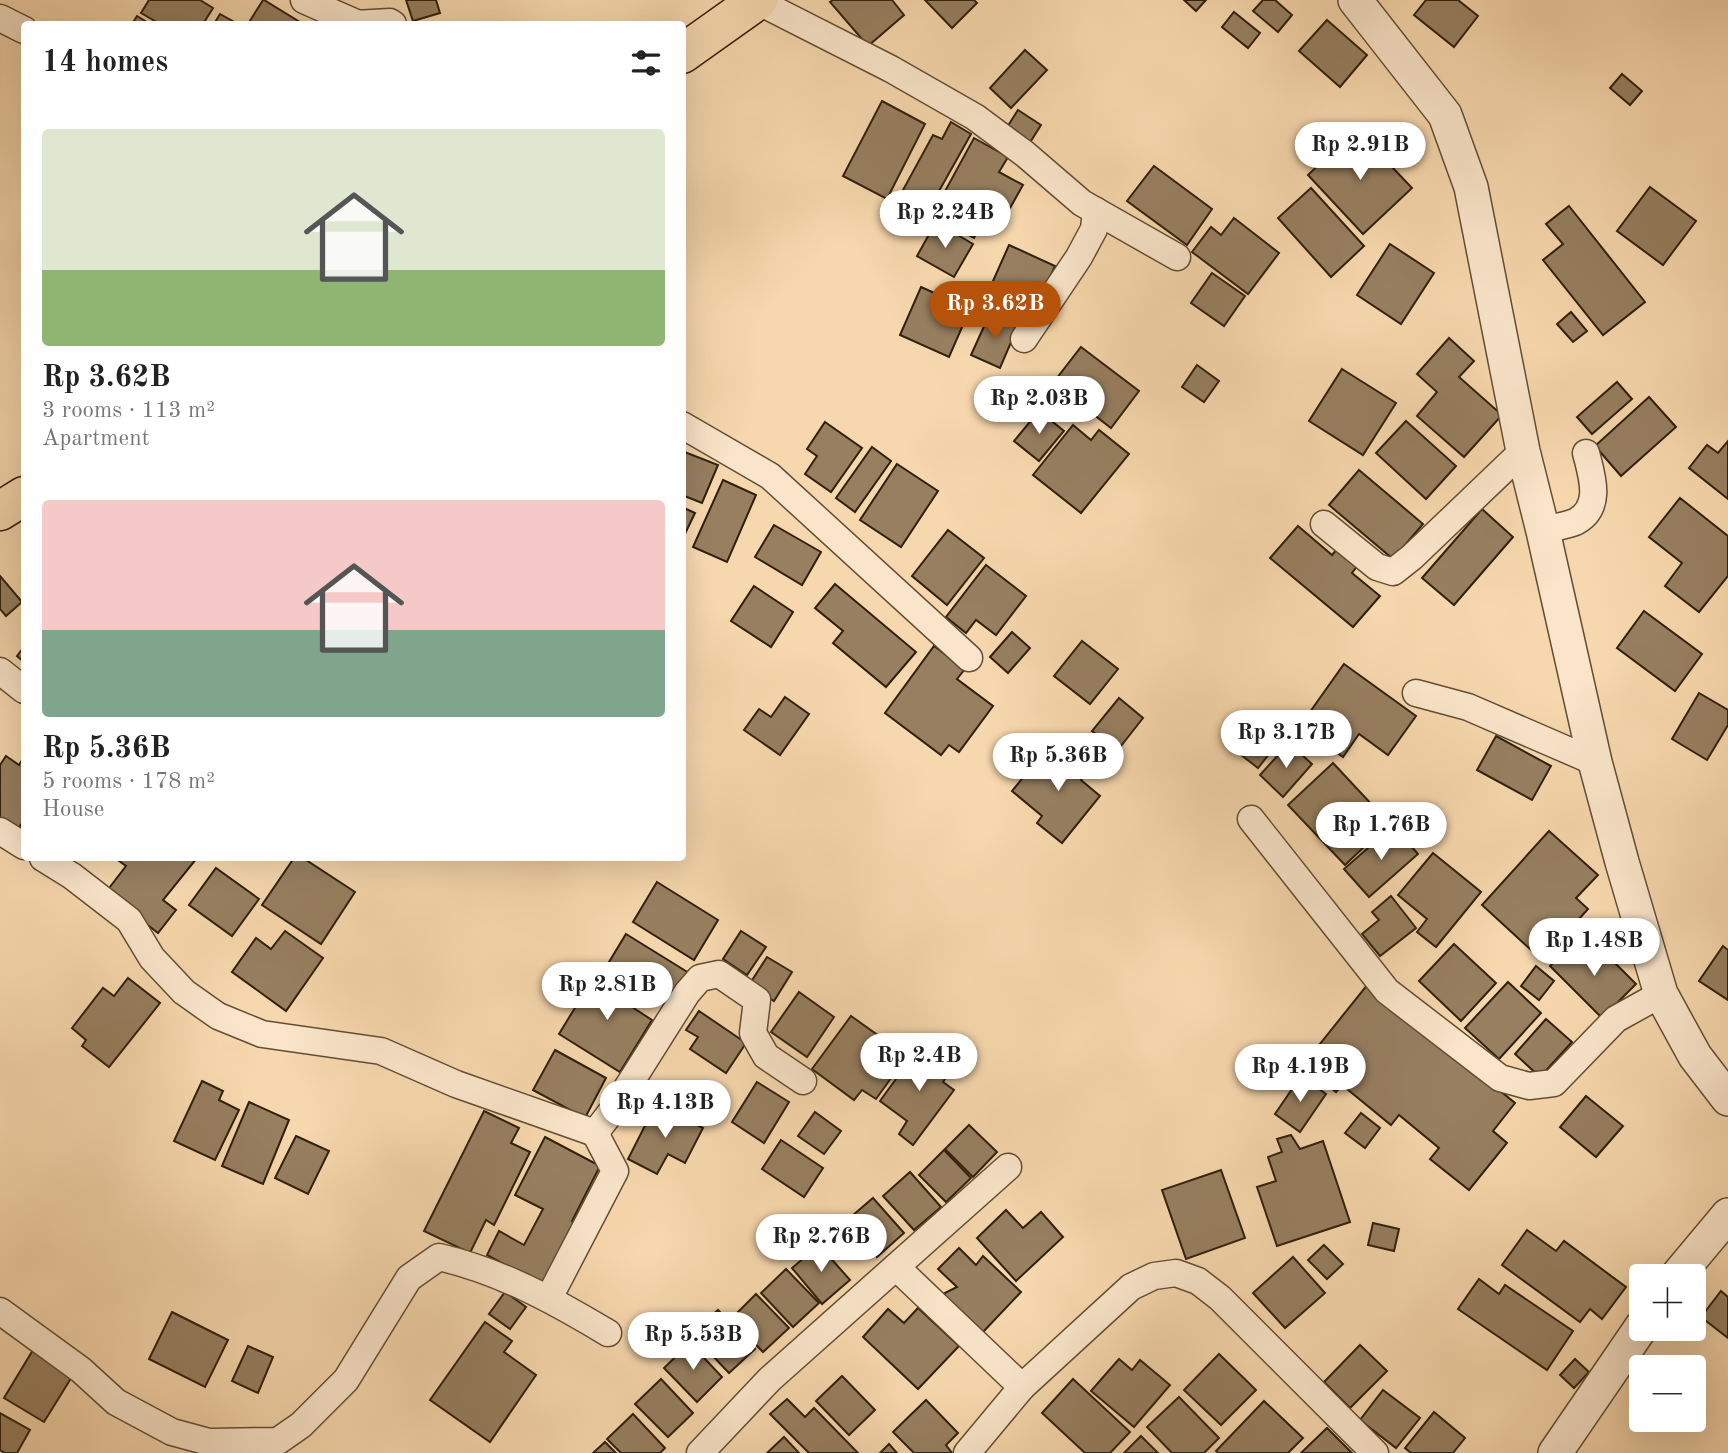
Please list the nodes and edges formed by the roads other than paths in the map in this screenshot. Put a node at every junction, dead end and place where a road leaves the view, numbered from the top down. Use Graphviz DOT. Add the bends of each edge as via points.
graph roads {
  1 [pos="304,0"];
  2 [pos="758,0"];
  3 [pos="1355,0"];
  4 [pos="0,18"];
  5 [pos="349,21"];
  6 [pos="21,28"];
  7 [pos="686,51"];
  8 [pos="1096,211"];
  9 [pos="1177,257"];
  10 [pos="1024,339"];
  11 [pos="686,427"];
  12 [pos="1523,451"];
  13 [pos="1586,453"];
  14 [pos="1324,524"];
  15 [pos="1552,528"];
  16 [pos="969,658"];
  17 [pos="0,671"];
  18 [pos="21,688"];
  19 [pos="1416,692"];
  20 [pos="1595,762"];
  21 [pos="1251,819"];
  22 [pos="0,831"];
  23 [pos="21,844"];
  24 [pos="48,861"];
  25 [pos="1661,994"];
  26 [pos="803,1081"];
  27 [pos="1728,1099"];
  28 [pos="595,1133"];
  29 [pos="1008,1167"];
  30 [pos="1728,1215"];
  31 [pos="1687,1264"];
  32 [pos="897,1267"];
  33 [pos="549,1298"];
  34 [pos="1,1316"];
  35 [pos="608,1333"];
  36 [pos="1632,1341"];
  37 [pos="1023,1387"];
  38 [pos="700,1453"];
  39 [pos="967,1453"];
  40 [pos="1375,1453"];
  41 [pos="1555,1453"];
  1 -- 5 [label="street"];
  2 -- 7 [label="highway"];
  2 -- 8 [label="street" via="975,117"];
  3 -- 12 [label="street" via="1445,115 1471,187"];
  4 -- 6 [label="street"];
  8 -- 9 [label="street"];
  8 -- 10 [label="street" via="1094,229 1079,257"];
  11 -- 16 [label="street" via="770,476"];
  12 -- 14 [label="street" via="1393,572 1377,567"];
  12 -- 15 [label="street"];
  13 -- 15 [label="street" via="1594,484 1590,507 1584,516"];
  15 -- 20 [label="street"];
  17 -- 18 [label="street"];
  19 -- 20 [label="street" via="1468,707"];
  20 -- 25 [label="street"];
  21 -- 25 [label="street" via="1387,991 1500,1078 1529,1086 1554,1083 1616,1019"];
  22 -- 23 [label="street"];
  24 -- 28 [label="street" via="128,920 160,967 184,992 218,1016 262,1034 381,1051 456,1084"];
  25 -- 27 [label="street" via="1695,1056"];
  26 -- 28 [label="street" via="766,1056 752,1033 757,1000 719,974 700,978"];
  28 -- 33 [label="street" via="615,1171"];
  29 -- 32 [label="street"];
  30 -- 31 [label="street"];
  32 -- 37 [label="street"];
  32 -- 38 [label="street" via="770,1379"];
  33 -- 34 [label="street" via="475,1266 439,1257 409,1278 346,1380 278,1441 209,1443 172,1432 116,1402 80,1370"];
  33 -- 35 [label="street"];
  36 -- 41 [label="street"];
  37 -- 39 [label="street"];
  37 -- 40 [label="street" via="1130,1287 1154,1276 1176,1273 1220,1298"];
}
